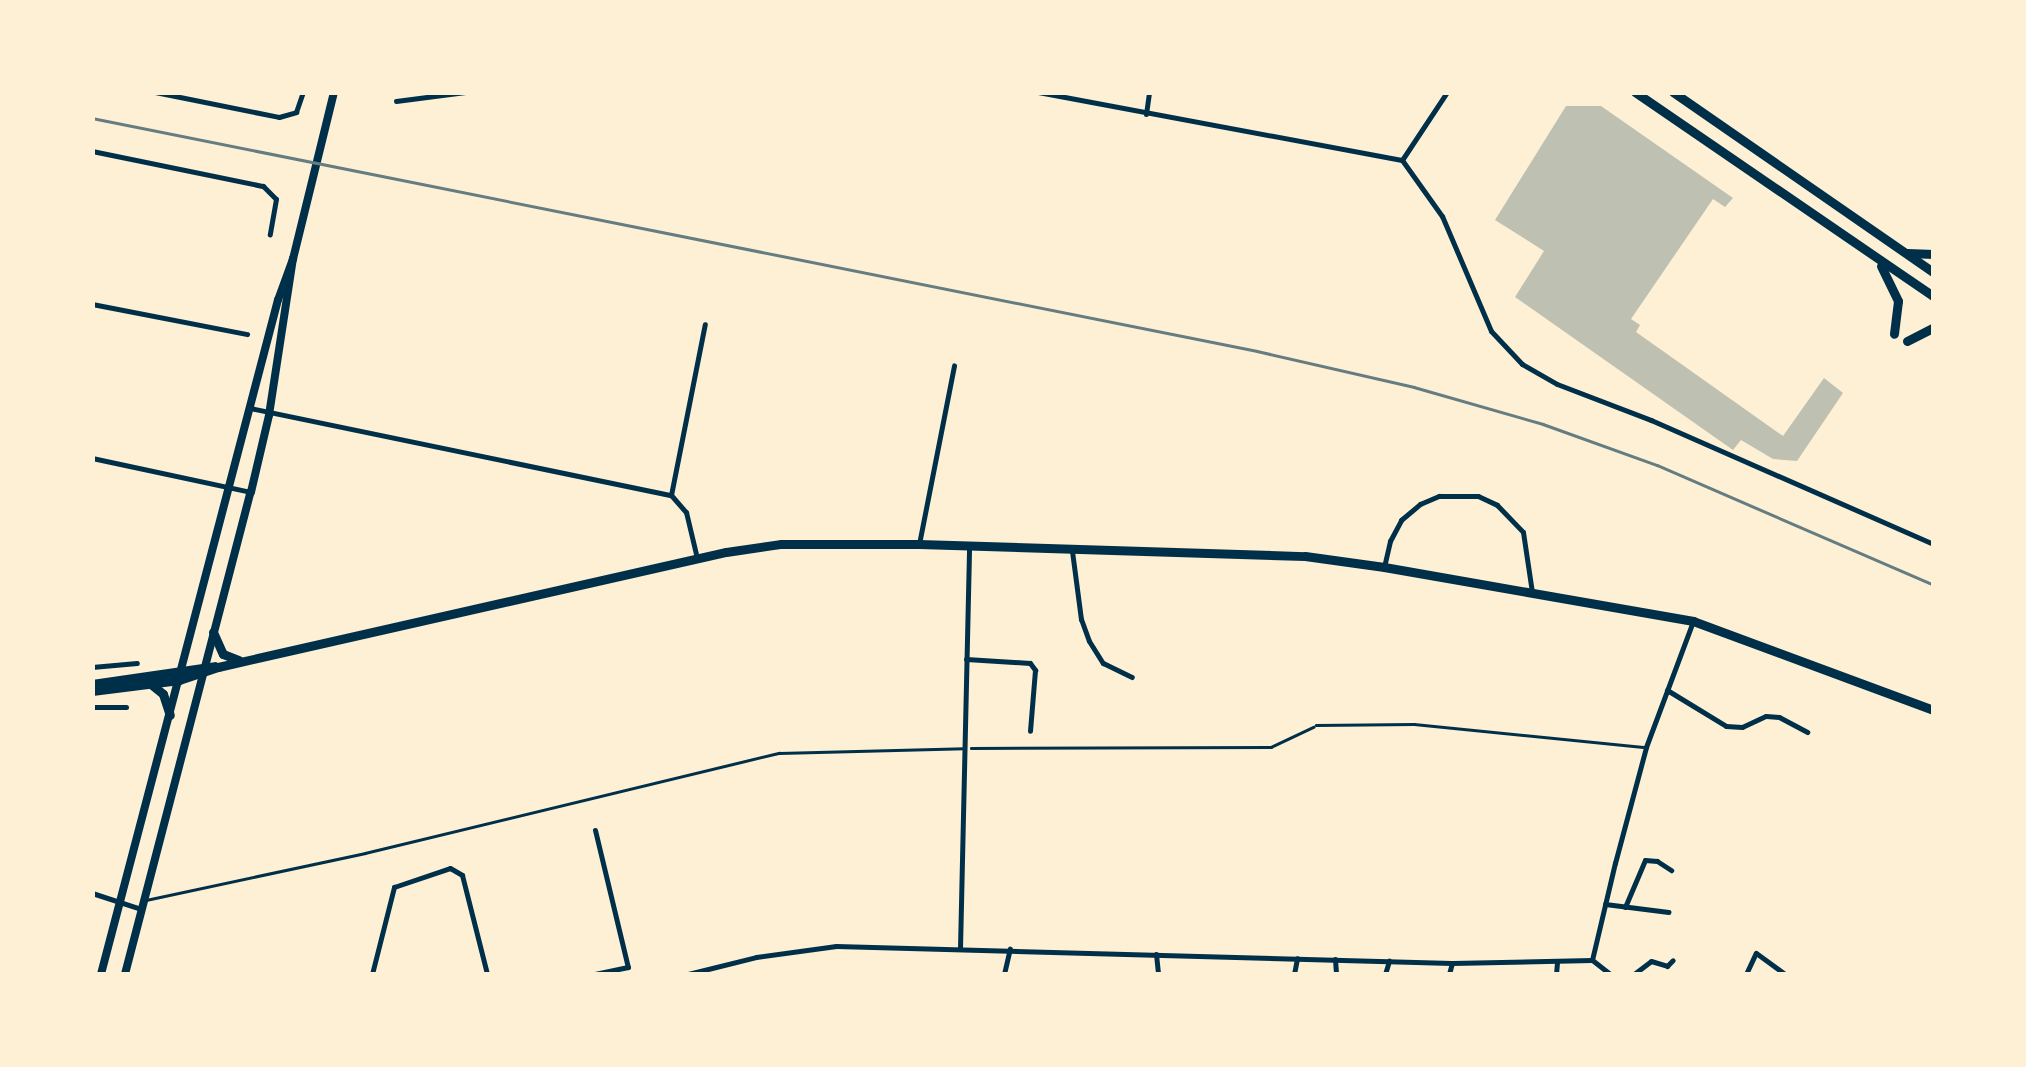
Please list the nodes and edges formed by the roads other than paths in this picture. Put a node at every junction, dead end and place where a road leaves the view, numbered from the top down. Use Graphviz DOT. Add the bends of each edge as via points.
graph roads {
  1 [pos="155,92"];
  2 [pos="303,92"];
  3 [pos="334,92"];
  4 [pos="465,92"];
  5 [pos="1038,92"];
  6 [pos="1149,92"];
  7 [pos="1448,92"];
  8 [pos="1635,92"];
  9 [pos="1673,92"];
  10 [pos="396,102"];
  11 [pos="1146,114"];
  12 [pos="92,151"];
  13 [pos="1402,160"];
  14 [pos="270,234"];
  15 [pos="1904,253"];
  16 [pos="1934,254"];
  17 [pos="293,260"];
  18 [pos="1881,264"];
  19 [pos="1934,273"];
  20 [pos="1934,297"];
  21 [pos="92,304"];
  22 [pos="704,324"];
  23 [pos="1934,326"];
  24 [pos="247,334"];
  25 [pos="1894,334"];
  26 [pos="1907,341"];
  27 [pos="954,365"];
  28 [pos="250,408"];
  29 [pos="269,416"];
  30 [pos="92,458"];
  31 [pos="230,486"];
  32 [pos="251,492"];
  33 [pos="672,494"];
  34 [pos="919,544"];
  35 [pos="1934,544"];
  36 [pos="969,545"];
  37 [pos="1072,548"];
  38 [pos="697,558"];
  39 [pos="1384,567"];
  40 [pos="1532,592"];
  41 [pos="1693,621"];
  42 [pos="214,632"];
  43 [pos="966,659"];
  44 [pos="246,661"];
  45 [pos="137,664"];
  46 [pos="92,667"];
  47 [pos="204,669"];
  48 [pos="180,674"];
  49 [pos="1132,677"];
  50 [pos="92,684"];
  51 [pos="150,684"];
  52 [pos="1666,690"];
  53 [pos="92,692"];
  54 [pos="92,707"];
  55 [pos="126,708"];
  56 [pos="1934,710"];
  57 [pos="170,715"];
  58 [pos="1316,726"];
  59 [pos="1030,731"];
  60 [pos="1807,732"];
  61 [pos="1646,747"];
  62 [pos="964,748"];
  63 [pos="595,830"];
  64 [pos="1671,870"];
  65 [pos="92,893"];
  66 [pos="120,903"];
  67 [pos="142,904"];
  68 [pos="1605,904"];
  69 [pos="1625,906"];
  70 [pos="1668,912"];
  71 [pos="960,948"];
  72 [pos="1010,949"];
  73 [pos="1156,954"];
  74 [pos="1297,958"];
  75 [pos="1335,960"];
  76 [pos="1592,960"];
  77 [pos="1673,960"];
  78 [pos="1389,961"];
  79 [pos="1557,962"];
  80 [pos="1452,963"];
  81 [pos="101,974"];
  82 [pos="125,974"];
  83 [pos="372,974"];
  84 [pos="486,974"];
  85 [pos="595,974"];
  86 [pos="688,974"];
  87 [pos="1004,974"];
  88 [pos="1158,974"];
  89 [pos="1294,974"];
  90 [pos="1336,974"];
  91 [pos="1386,974"];
  92 [pos="1449,974"];
  93 [pos="1556,974"];
  94 [pos="1610,974"];
  95 [pos="1634,974"];
  96 [pos="1746,974"];
  97 [pos="1785,974"];
  1 -- 2 [label="street" via="279,118 296,112"];
  3 -- 17 [label="street"];
  4 -- 10 [label="street"];
  5 -- 11 [label="street"];
  6 -- 11 [label="street"];
  7 -- 13 [label="street"];
  8 -- 18 [label="main road"];
  9 -- 15 [label="main road"];
  11 -- 13 [label="street"];
  12 -- 14 [label="street" via="264,186 276,198"];
  13 -- 35 [label="street" via="1442,216 1492,332 1522,364"];
  15 -- 16 [label="main road"];
  15 -- 19 [label="main road"];
  17 -- 28 [label="street"];
  17 -- 29 [label="street"];
  18 -- 20 [label="main road"];
  18 -- 25 [label="main road" via="1898,301"];
  21 -- 24 [label="street"];
  22 -- 33 [label="street"];
  23 -- 26 [label="main road"];
  27 -- 34 [label="street"];
  28 -- 29 [label="street"];
  28 -- 31 [label="street"];
  29 -- 32 [label="street"];
  29 -- 33 [label="street"];
  30 -- 31 [label="street"];
  31 -- 32 [label="street"];
  31 -- 48 [label="street"];
  32 -- 42 [label="street"];
  33 -- 38 [label="street" via="686,512"];
  34 -- 36 [label="main road"];
  34 -- 38 [label="main road" via="781,544"];
  36 -- 37 [label="main road"];
  36 -- 43 [label="street"];
  37 -- 39 [label="main road" via="1305,556"];
  37 -- 49 [label="street" via="1089,641 1103,663"];
  38 -- 44 [label="main road"];
  39 -- 40 [label="main road"];
  39 -- 40 [label="street" via="1400,520 1420,504 1478,496 1522,532"];
  40 -- 41 [label="main road"];
  41 -- 52 [label="street"];
  41 -- 56 [label="main road"];
  42 -- 44 [label="main road" via="223,654"];
  42 -- 47 [label="street"];
  43 -- 59 [label="street" via="1030,663"];
  43 -- 62 [label="street"];
  44 -- 47 [label="main road"];
  45 -- 46 [label="street"];
  47 -- 48 [label="main road"];
  47 -- 67 [label="street"];
  48 -- 50 [label="main road"];
  48 -- 51 [label="main road"];
  48 -- 57 [label="street"];
  51 -- 53 [label="main road"];
  51 -- 57 [label="main road" via="161,690"];
  52 -- 60 [label="street" via="1726,726 1766,716"];
  52 -- 61 [label="street"];
  54 -- 55 [label="street"];
  57 -- 66 [label="street"];
  58 -- 61 [label="lane" via="1414,724"];
  61 -- 68 [label="street"];
  62 -- 67 [label="lane" via="779,753"];
  62 -- 71 [label="street"];
  63 -- 85 [label="street" via="628,967"];
  64 -- 69 [label="street" via="1645,860"];
  65 -- 66 [label="street"];
  66 -- 67 [label="street"];
  66 -- 81 [label="street"];
  67 -- 82 [label="street"];
  68 -- 69 [label="street"];
  68 -- 76 [label="street"];
  69 -- 70 [label="street"];
  71 -- 72 [label="street"];
  71 -- 86 [label="street" via="816,947"];
  72 -- 73 [label="street"];
  72 -- 87 [label="street"];
  73 -- 74 [label="street"];
  73 -- 88 [label="street"];
  74 -- 75 [label="street"];
  74 -- 89 [label="street"];
  75 -- 78 [label="street"];
  75 -- 90 [label="street"];
  76 -- 79 [label="street"];
  76 -- 94 [label="street"];
  77 -- 95 [label="street" via="1667,966 1652,961"];
  78 -- 80 [label="street"];
  78 -- 91 [label="street"];
  79 -- 80 [label="street"];
  79 -- 93 [label="street"];
  80 -- 92 [label="street"];
  83 -- 84 [label="street" via="394,887 450,868 462,874"];
  96 -- 97 [label="street" via="1756,953"];
}
